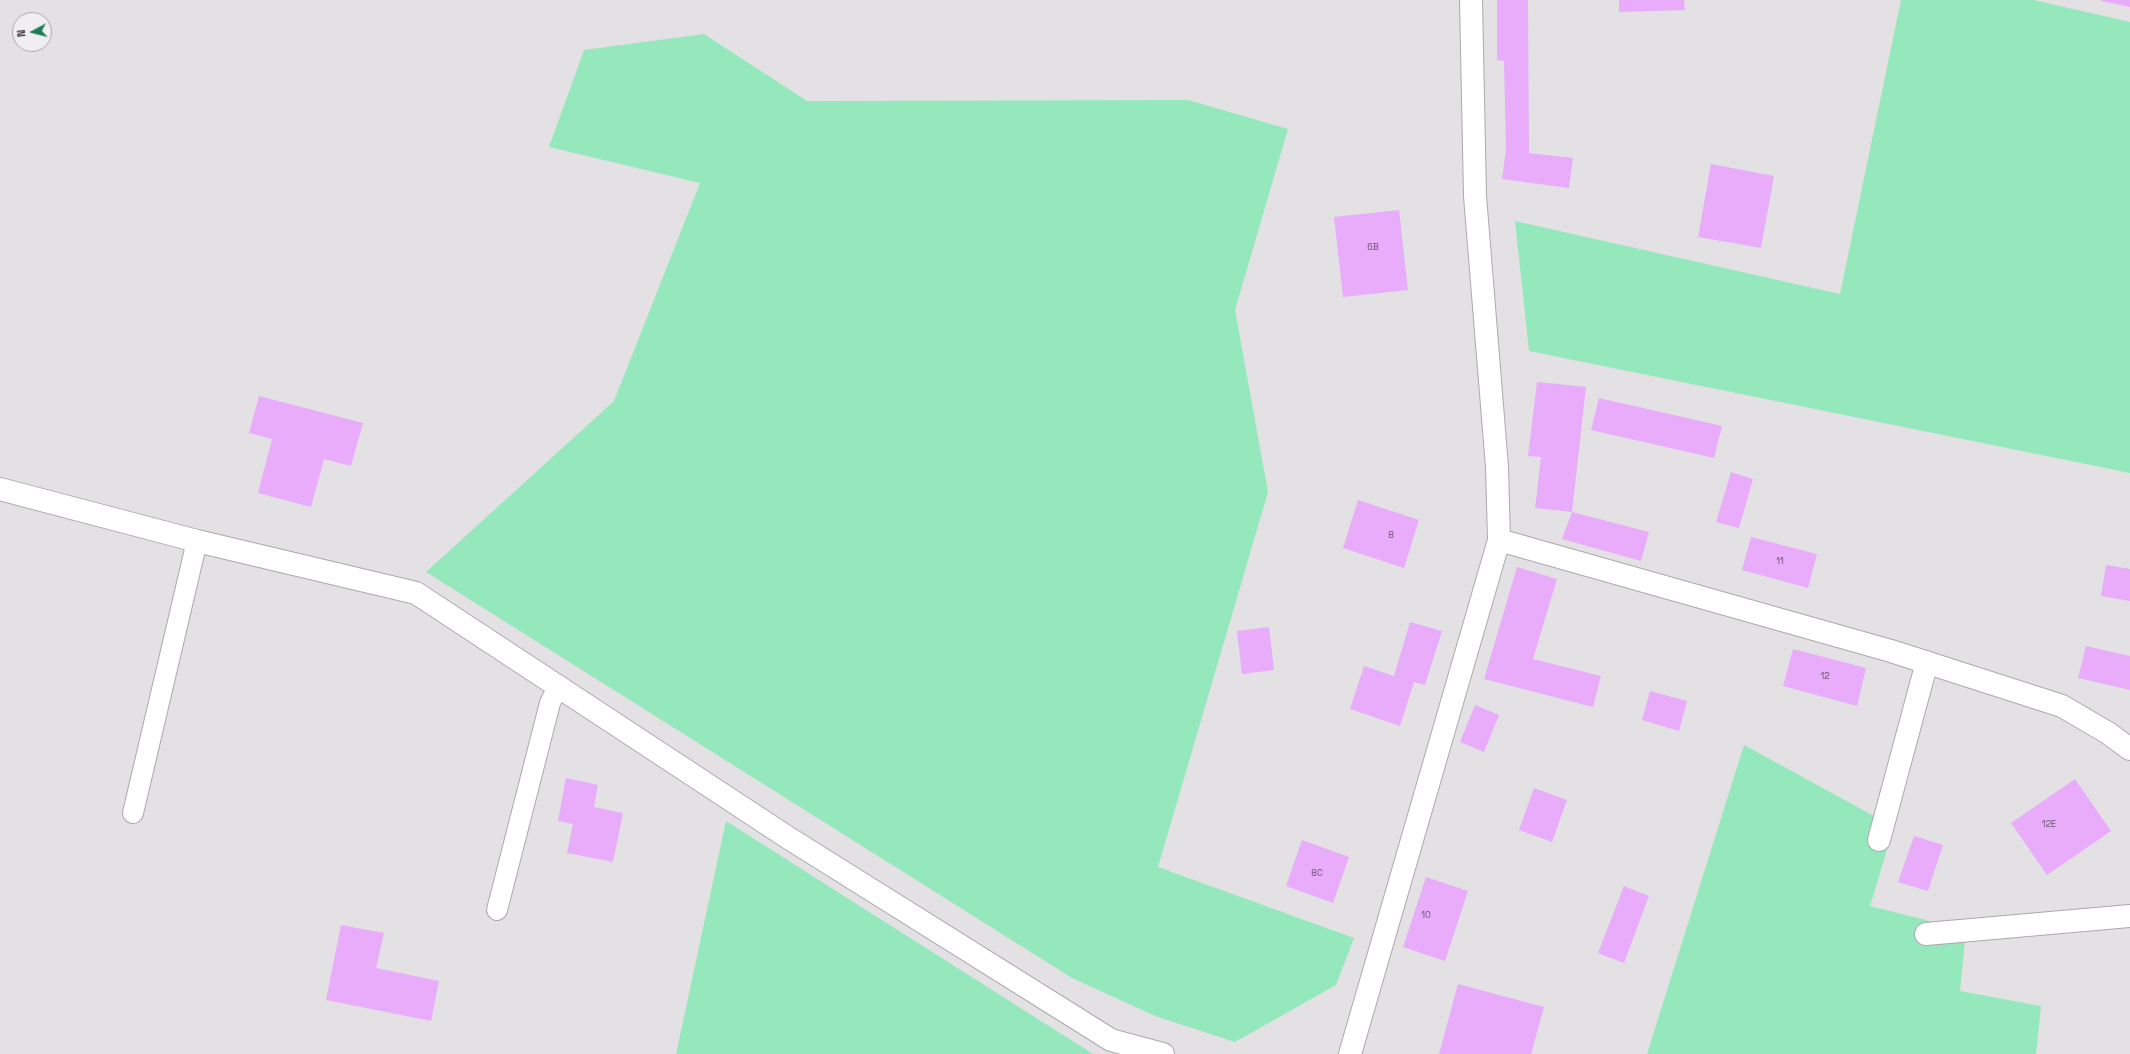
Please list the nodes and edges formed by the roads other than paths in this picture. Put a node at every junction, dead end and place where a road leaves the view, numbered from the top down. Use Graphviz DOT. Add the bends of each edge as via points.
graph roads {
  1 [pos="1471,0"];
  2 [pos="0,489"];
  3 [pos="1498,540"];
  4 [pos="197,541"];
  5 [pos="1927,662"];
  6 [pos="558,687"];
  7 [pos="2130,749"];
  8 [pos="133,813"];
  9 [pos="1879,840"];
  10 [pos="497,910"];
  11 [pos="2130,916"];
  12 [pos="1926,934"];
  13 [pos="1163,1054"];
  14 [pos="1350,1054"];
  1 -- 3 [label="street" via="1475,196 1497,467"];
  2 -- 4 [label="street"];
  3 -- 5 [label="street"];
  3 -- 14 [label="street"];
  4 -- 6 [label="street" via="416,593"];
  4 -- 8 [label="lane"];
  5 -- 7 [label="street" via="2062,706"];
  5 -- 9 [label="street"];
  6 -- 10 [label="lane" via="550,703"];
  6 -- 13 [label="street" via="788,838 1111,1040"];
  11 -- 12 [label="street"];
}
